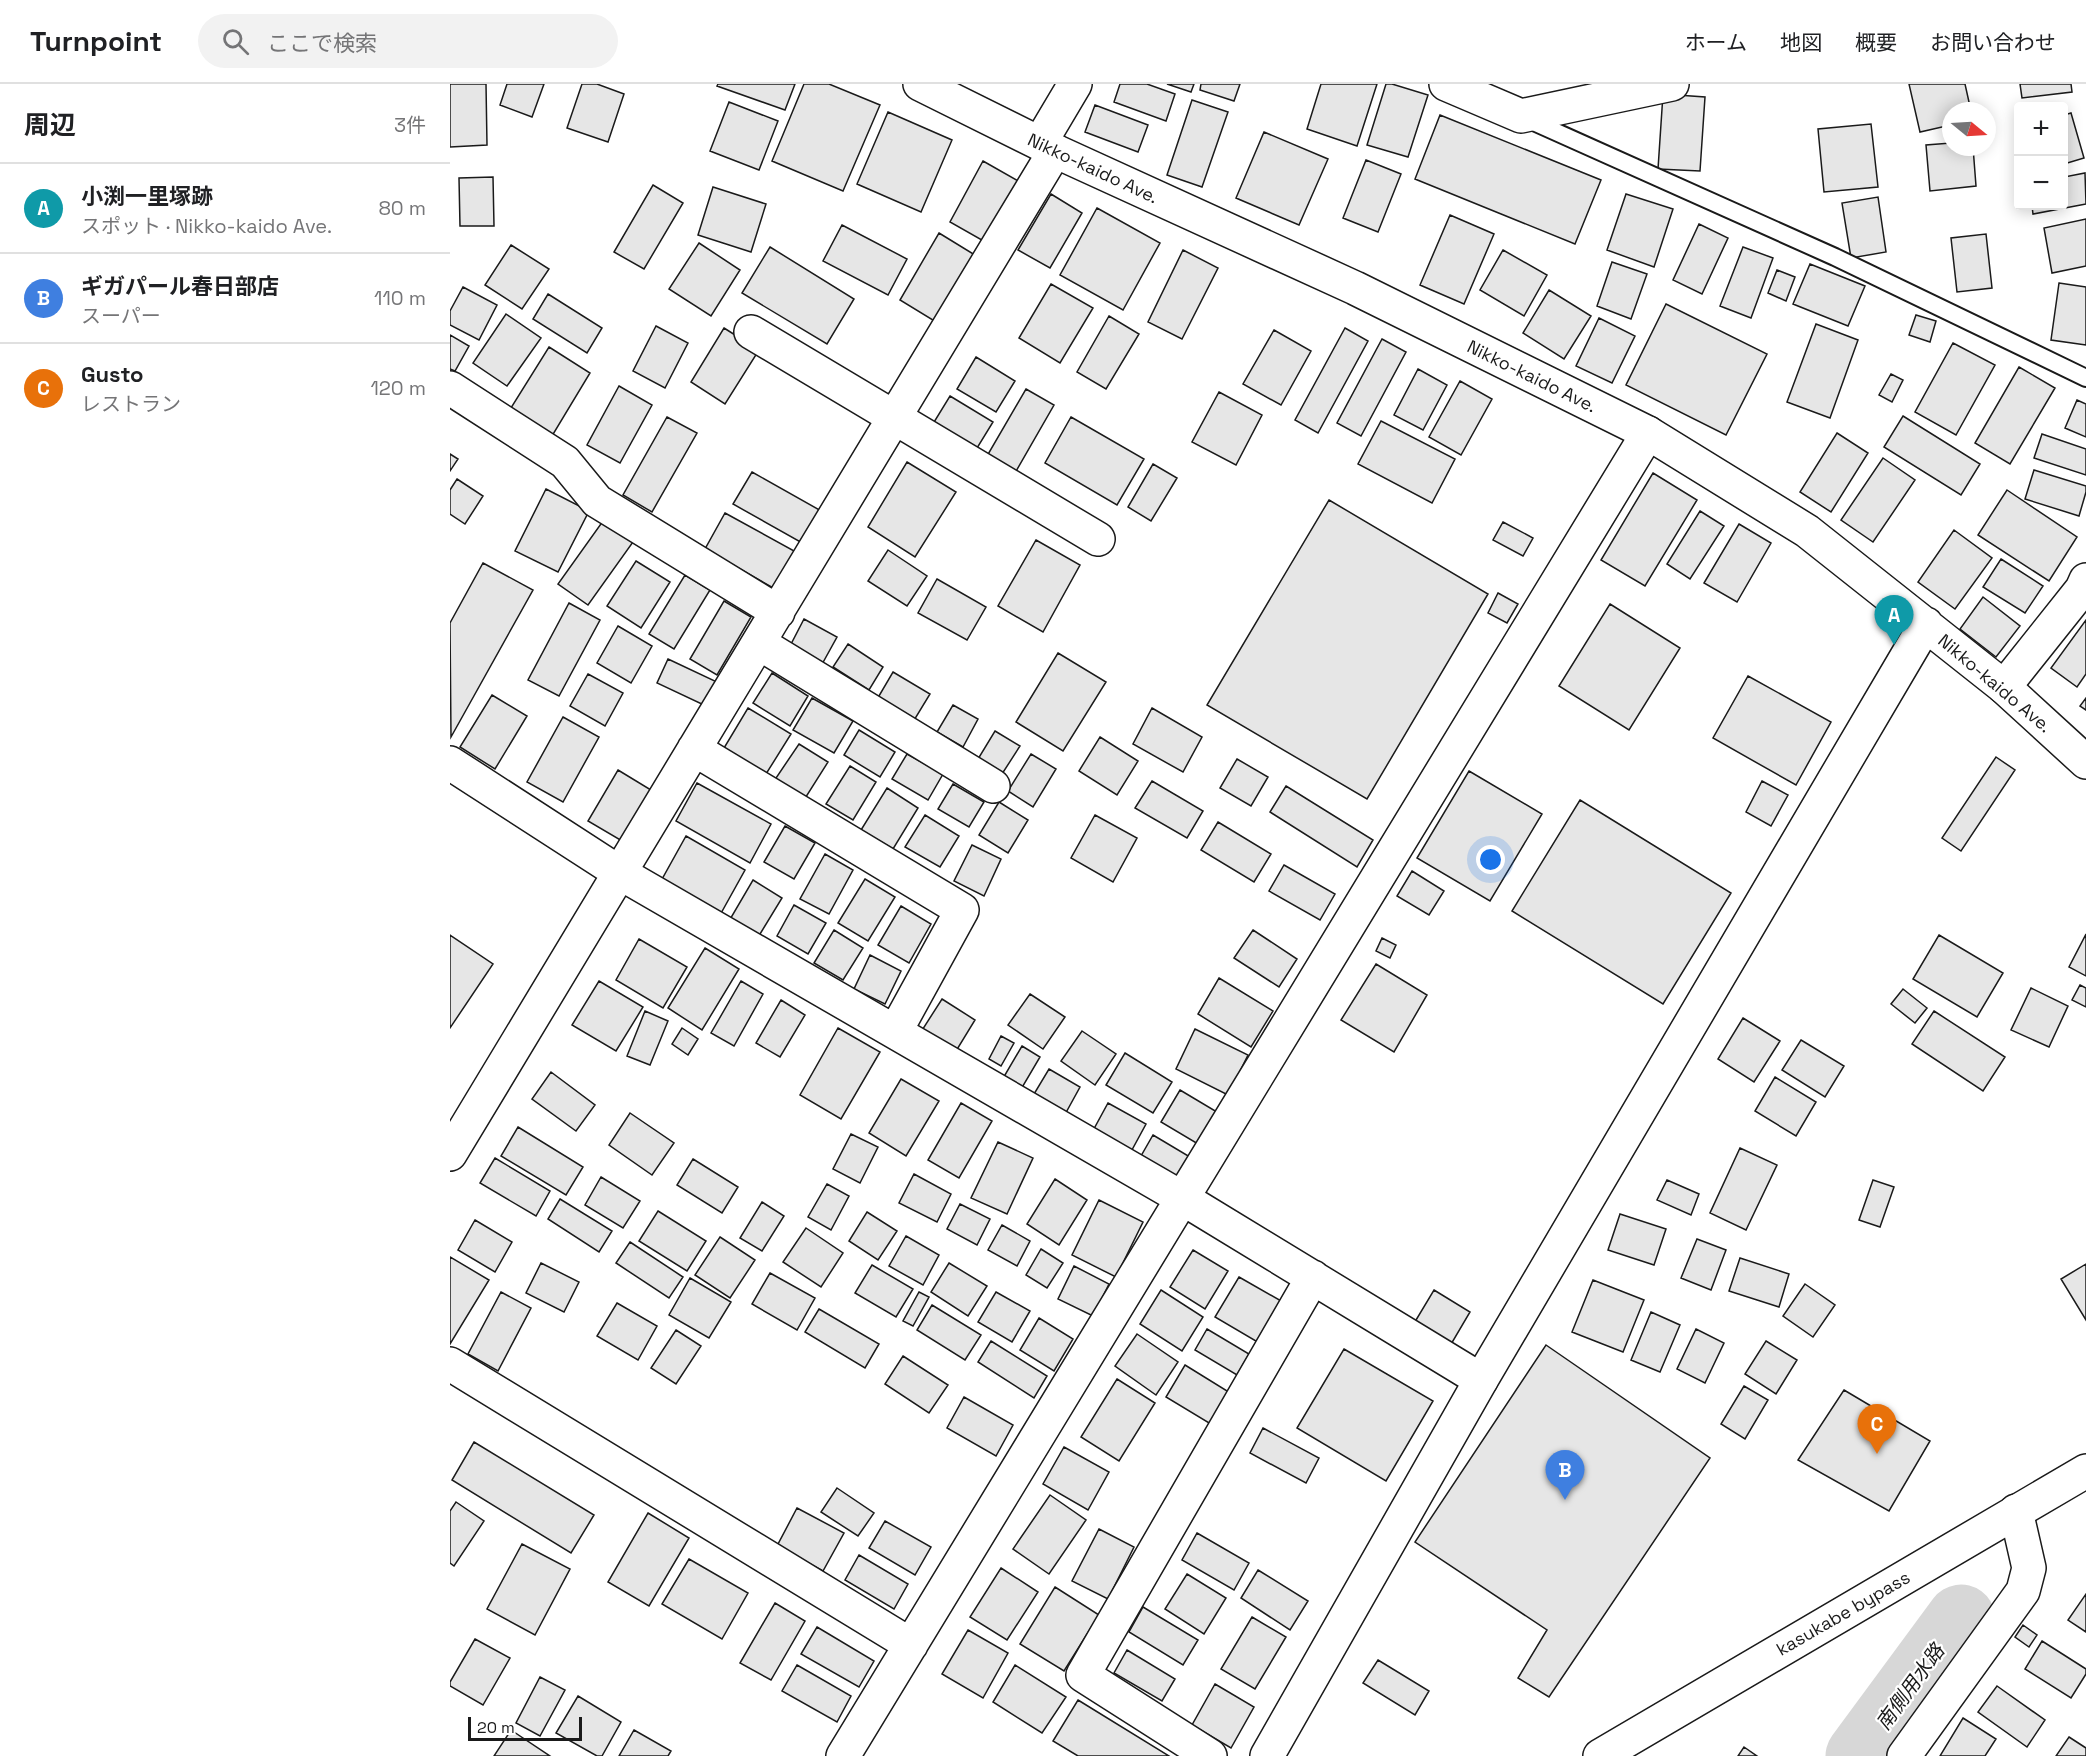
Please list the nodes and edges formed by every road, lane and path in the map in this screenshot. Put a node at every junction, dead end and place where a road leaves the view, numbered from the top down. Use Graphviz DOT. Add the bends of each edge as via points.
graph roads {
  1 [pos="920,84"];
  2 [pos="1075,84"];
  3 [pos="1446,84"];
  4 [pos="1672,84"];
  5 [pos="1521,116"];
  6 [pos="1048,147"];
  7 [pos="751,332"];
  8 [pos="2086,378"];
  9 [pos="450,388"];
  10 [pos="894,419"];
  11 [pos="1648,434"];
  12 [pos="1098,539"];
  13 [pos="2086,580"];
  14 [pos="778,612"];
  15 [pos="1926,624"];
  16 [pos="759,643"];
  17 [pos="2004,687"];
  18 [pos="694,749"];
  19 [pos="2086,762"];
  20 [pos="450,763"];
  21 [pos="993,786"];
  22 [pos="620,873"];
  23 [pos="895,1032"];
  24 [pos="450,1154"];
  25 [pos="1182,1198"];
  26 [pos="1313,1277"];
  27 [pos="450,1364"];
  28 [pos="1481,1380"];
  29 [pos="2086,1471"];
  30 [pos="2016,1511"];
  31 [pos="910,1645"];
  32 [pos="843,1756"];
  33 [pos="1210,1756"];
  34 [pos="1267,1756"];
  35 [pos="1600,1756"];
  36 [pos="1904,1756"];
  1 -- 6 [label="main road, Nikko-kaido Ave."];
  2 -- 6 [label="main road"];
  3 -- 5 [label="main road"];
  4 -- 5 [label="main road"];
  5 -- 8 [label="lane" via="1835,257"];
  6 -- 10 [label="main road"];
  6 -- 11 [label="main road, Nikko-kaido Ave." via="1355,288"];
  7 -- 10 [label="main road"];
  9 -- 14 [label="main road" via="565,462 597,501"];
  10 -- 12 [label="main road"];
  10 -- 14 [label="main road"];
  11 -- 15 [label="main road, Nikko-kaido Ave." via="1807,531"];
  11 -- 25 [label="main road"];
  13 -- 17 [label="main road"];
  14 -- 16 [label="main road"];
  15 -- 17 [label="main road, Nikko-kaido Ave."];
  15 -- 28 [label="main road"];
  16 -- 18 [label="main road"];
  16 -- 21 [label="main road"];
  17 -- 19 [label="main road, Nikko-kaido Ave."];
  18 -- 22 [label="main road"];
  18 -- 23 [label="main road" via="962,910"];
  20 -- 22 [label="main road"];
  22 -- 23 [label="main road"];
  22 -- 24 [label="main road"];
  23 -- 25 [label="main road"];
  25 -- 26 [label="main road"];
  25 -- 31 [label="main road"];
  26 -- 28 [label="main road"];
  26 -- 33 [label="main road" via="1083,1675"];
  27 -- 31 [label="main road"];
  28 -- 34 [label="main road"];
  29 -- 30 [label="main road, kasukabe bypass"];
  30 -- 35 [label="main road, kasukabe bypass"];
  30 -- 36 [label="main road" via="2029,1568 2023,1591"];
  31 -- 32 [label="main road"];
}
